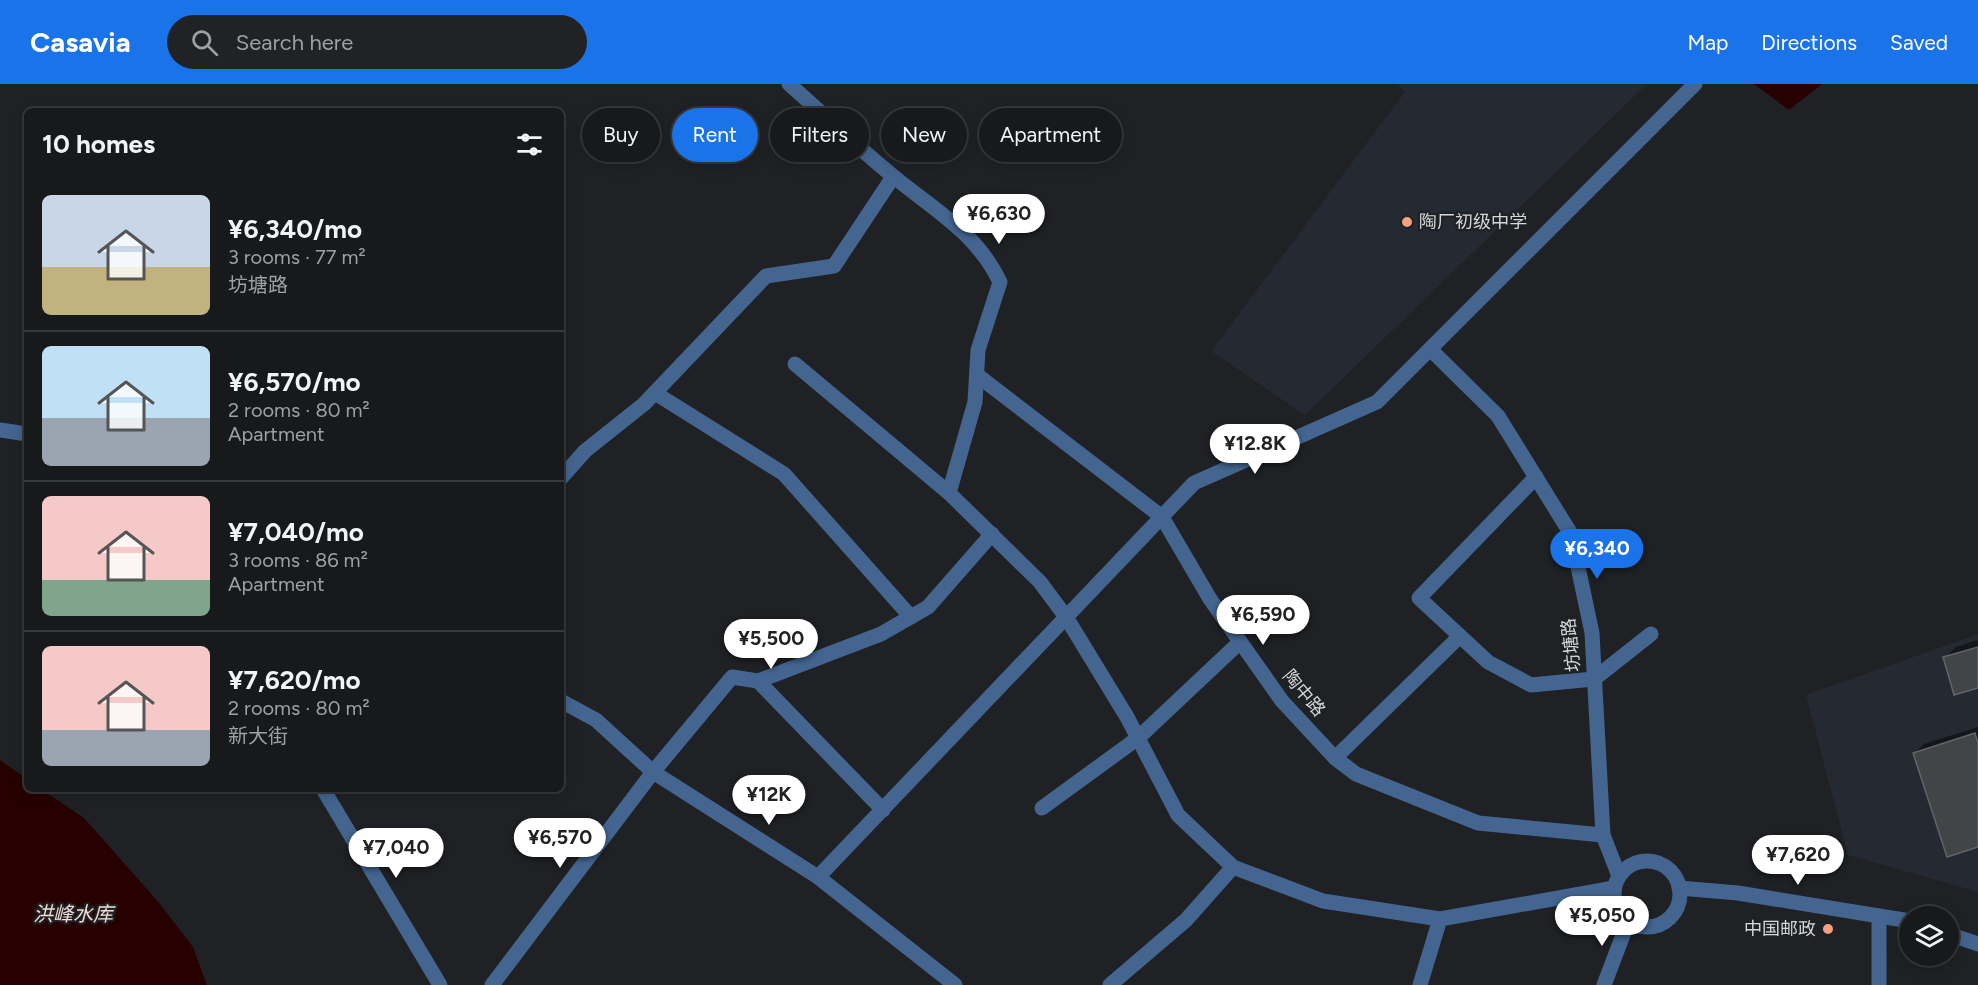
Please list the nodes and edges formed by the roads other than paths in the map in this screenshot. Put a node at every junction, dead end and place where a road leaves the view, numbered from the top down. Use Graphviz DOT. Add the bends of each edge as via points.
graph roads {
  1 [pos="789,84"];
  2 [pos="1695,84"];
  3 [pos="893,177"];
  4 [pos="1430,349"];
  5 [pos="795,364"];
  6 [pos="977,375"];
  7 [pos="655,393"];
  8 [pos="0,430"];
  9 [pos="24,434"];
  10 [pos="564,475"];
  11 [pos="1536,477"];
  12 [pos="950,493"];
  13 [pos="1162,517"];
  14 [pos="992,534"];
  15 [pos="911,617"];
  16 [pos="1066,617"];
  17 [pos="1651,634"];
  18 [pos="1460,636"];
  19 [pos="1240,642"];
  20 [pos="1594,679"];
  21 [pos="758,681"];
  22 [pos="564,703"];
  23 [pos="1138,738"];
  24 [pos="1335,758"];
  25 [pos="653,772"];
  26 [pos="325,792"];
  27 [pos="1042,808"];
  28 [pos="883,810"];
  29 [pos="1603,835"];
  30 [pos="1233,867"];
  31 [pos="818,877"];
  32 [pos="1617,882"];
  33 [pos="1679,888"];
  34 [pos="1879,916"];
  35 [pos="1440,919"];
  36 [pos="1899,919"];
  37 [pos="1628,922"];
  38 [pos="1959,938"];
  39 [pos="1978,944"];
  40 [pos="440,985"];
  41 [pos="492,985"];
  42 [pos="955,985"];
  43 [pos="1110,985"];
  44 [pos="1420,985"];
  45 [pos="1604,985"];
  46 [pos="1879,985"];
  1 -- 3 [label="street"];
  2 -- 4 [label="street"];
  3 -- 6 [label="street" via="954,223 988,258 1000,282 978,350"];
  3 -- 7 [label="street" via="834,266 766,276"];
  4 -- 11 [label="street, 坊塘路" via="1498,416"];
  4 -- 13 [label="street" via="1377,402 1194,483"];
  5 -- 12 [label="street"];
  6 -- 12 [label="street" via="975,402"];
  6 -- 13 [label="street, 陶中路"];
  7 -- 10 [label="street" via="585,451"];
  7 -- 15 [label="street" via="784,474"];
  8 -- 9 [label="street"];
  11 -- 18 [label="street" via="1419,598"];
  11 -- 20 [label="street, 坊塘路" via="1571,534 1592,633"];
  12 -- 14 [label="street"];
  13 -- 16 [label="street"];
  13 -- 19 [label="street, 陶中路"];
  14 -- 15 [label="street" via="928,607"];
  14 -- 16 [label="street" via="1040,582"];
  15 -- 21 [label="street" via="881,634"];
  16 -- 23 [label="street"];
  16 -- 28 [label="street"];
  17 -- 20 [label="street"];
  18 -- 20 [label="street" via="1488,662 1531,685"];
  18 -- 24 [label="street"];
  19 -- 23 [label="street"];
  19 -- 24 [label="street, 陶中路" via="1282,701"];
  20 -- 29 [label="street, 坊塘路"];
  21 -- 25 [label="street" via="732,677"];
  21 -- 28 [label="street"];
  22 -- 25 [label="street" via="596,720"];
  23 -- 27 [label="street"];
  23 -- 30 [label="street" via="1178,815"];
  24 -- 29 [label="street, 陶中路" via="1356,774 1478,823"];
  25 -- 31 [label="street"];
  25 -- 41 [label="street"];
  26 -- 40 [label="street"];
  28 -- 31 [label="street"];
  29 -- 32 [label="street, 坊塘路"];
  30 -- 35 [label="street" via="1323,901"];
  30 -- 43 [label="street" via="1186,920"];
  31 -- 42 [label="street"];
  32 -- 33 [label="street" via="1628,867 1653,862 1674,876"];
  32 -- 35 [label="street"];
  32 -- 37 [label="street" via="1617,907"];
  33 -- 34 [label="street" via="1738,893"];
  33 -- 37 [label="street" via="1679,901 1665,922 1640,927"];
  34 -- 36 [label="street"];
  34 -- 46 [label="street"];
  35 -- 44 [label="street"];
  37 -- 45 [label="street"];
  38 -- 39 [label="street"];
}
